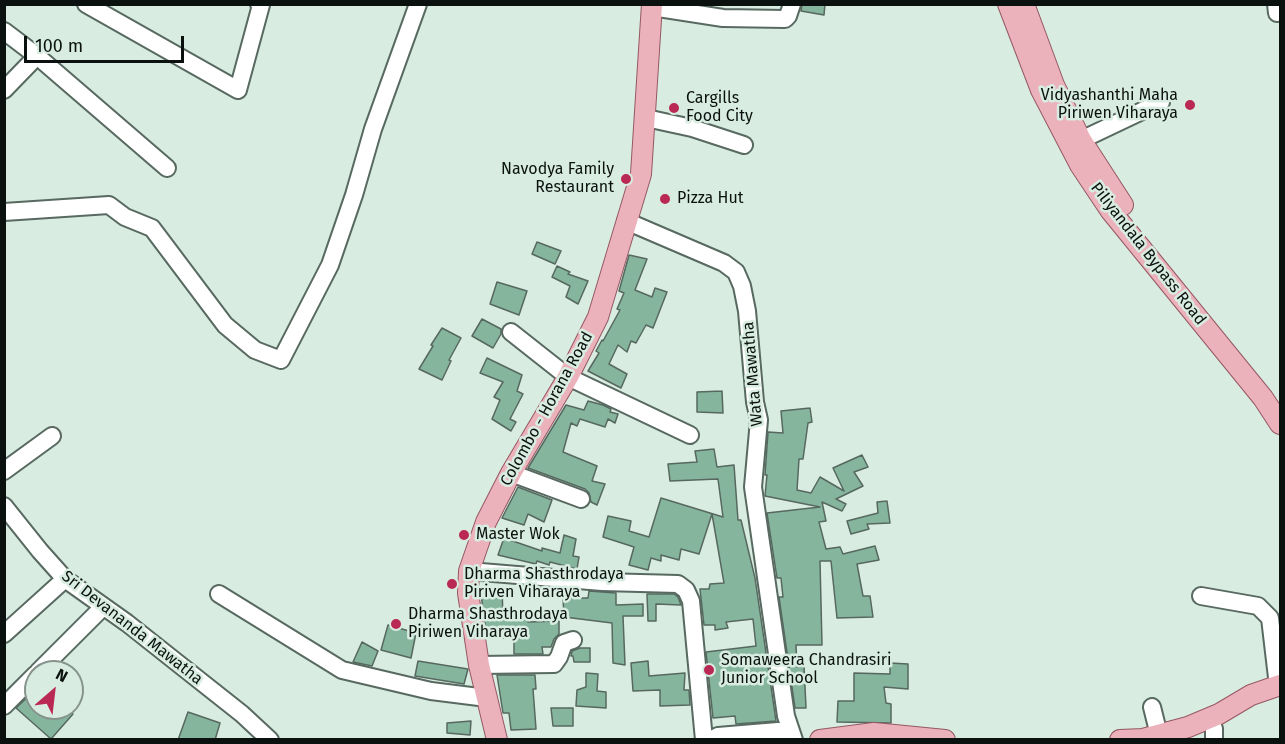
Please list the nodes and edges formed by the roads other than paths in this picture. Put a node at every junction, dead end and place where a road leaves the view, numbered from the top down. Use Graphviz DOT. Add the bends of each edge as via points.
graph roads {
  1 [pos="86,4"];
  2 [pos="259,4"];
  3 [pos="418,4"];
  4 [pos="792,4"];
  5 [pos="1008,4"];
  6 [pos="1024,4"];
  7 [pos="652,6"];
  8 [pos="4,31"];
  9 [pos="37,56"];
  10 [pos="4,90"];
  11 [pos="1161,102"];
  12 [pos="646,118"];
  13 [pos="1081,140"];
  14 [pos="744,146"];
  15 [pos="166,168"];
  16 [pos="4,212"];
  17 [pos="626,221"];
  18 [pos="511,332"];
  19 [pos="568,377"];
  20 [pos="1281,400"];
  21 [pos="1281,424"];
  22 [pos="690,435"];
  23 [pos="52,436"];
  24 [pos="4,471"];
  25 [pos="511,473"];
  26 [pos="581,499"];
  27 [pos="4,506"];
  28 [pos="469,571"];
  29 [pos="65,579"];
  30 [pos="219,594"];
  31 [pos="1201,596"];
  32 [pos="103,607"];
  33 [pos="4,634"];
  34 [pos="573,640"];
  35 [pos="50,660"];
  36 [pos="479,665"];
  37 [pos="24,686"];
  38 [pos="1280,689"];
  39 [pos="487,698"];
  40 [pos="4,706"];
  41 [pos="1152,707"];
  42 [pos="1213,729"];
  43 [pos="792,735"];
  44 [pos="1159,735"];
  45 [pos="270,740"];
  46 [pos="498,740"];
  47 [pos="704,740"];
  48 [pos="711,740"];
  49 [pos="820,740"];
  50 [pos="945,740"];
  51 [pos="1120,740"];
  52 [pos="1180,740"];
  1 -- 2 [label="street" via="238,90"];
  3 -- 16 [label="street" via="330,265 281,360 255,350 225,325 152,228 124,217 109,205"];
  4 -- 7 [label="street" via="785,19 723,18"];
  5 -- 21 [label="main road, Piliyandala Bypass Road" via="1041,90 1080,165 1110,210"];
  6 -- 13 [label="main road, Piliyandala Bypass Road" via="1053,85"];
  7 -- 12 [label="main road, Colombo - Horana Road"];
  8 -- 9 [label="street"];
  9 -- 10 [label="street"];
  9 -- 15 [label="street"];
  11 -- 13 [label="street"];
  12 -- 14 [label="street" via="692,128"];
  12 -- 17 [label="main road, Colombo - Horana Road" via="640,174"];
  13 -- 20 [label="main road, Piliyandala Bypass Road" via="1118,199"];
  17 -- 19 [label="main road, Colombo - Horana Road" via="598,317"];
  17 -- 43 [label="street, Wata Mawatha" via="724,263 736,272 742,286 759,420 753,487"];
  18 -- 19 [label="street"];
  19 -- 22 [label="street"];
  19 -- 25 [label="main road, Colombo - Horana Road"];
  23 -- 24 [label="street"];
  25 -- 26 [label="street"];
  25 -- 28 [label="main road, Colombo - Horana Road" via="486,522"];
  27 -- 29 [label="street, Sri Devananda Mawatha"];
  28 -- 36 [label="main road, Colombo - Horana Road" via="468,593"];
  28 -- 47 [label="street" via="678,584 691,601"];
  29 -- 32 [label="street, Sri Devananda Mawatha"];
  29 -- 33 [label="street"];
  30 -- 39 [label="street" via="342,670 431,691"];
  31 -- 38 [label="street" via="1258,606 1264,612 1269,618"];
  32 -- 35 [label="street"];
  32 -- 45 [label="street, Sri Devananda Mawatha"];
  34 -- 36 [label="street" via="564,643 554,664"];
  36 -- 39 [label="main road, Colombo - Horana Road"];
  37 -- 40 [label="street"];
  38 -- 42 [label="main road" via="1251,695"];
  39 -- 46 [label="main road, Colombo - Horana Road"];
  41 -- 44 [label="street"];
  42 -- 44 [label="main road" via="1188,727"];
  42 -- 52 [label="main road"];
  43 -- 48 [label="street" via="718,736"];
  44 -- 51 [label="main road"];
  49 -- 50 [label="main road" via="874,733"];
}
